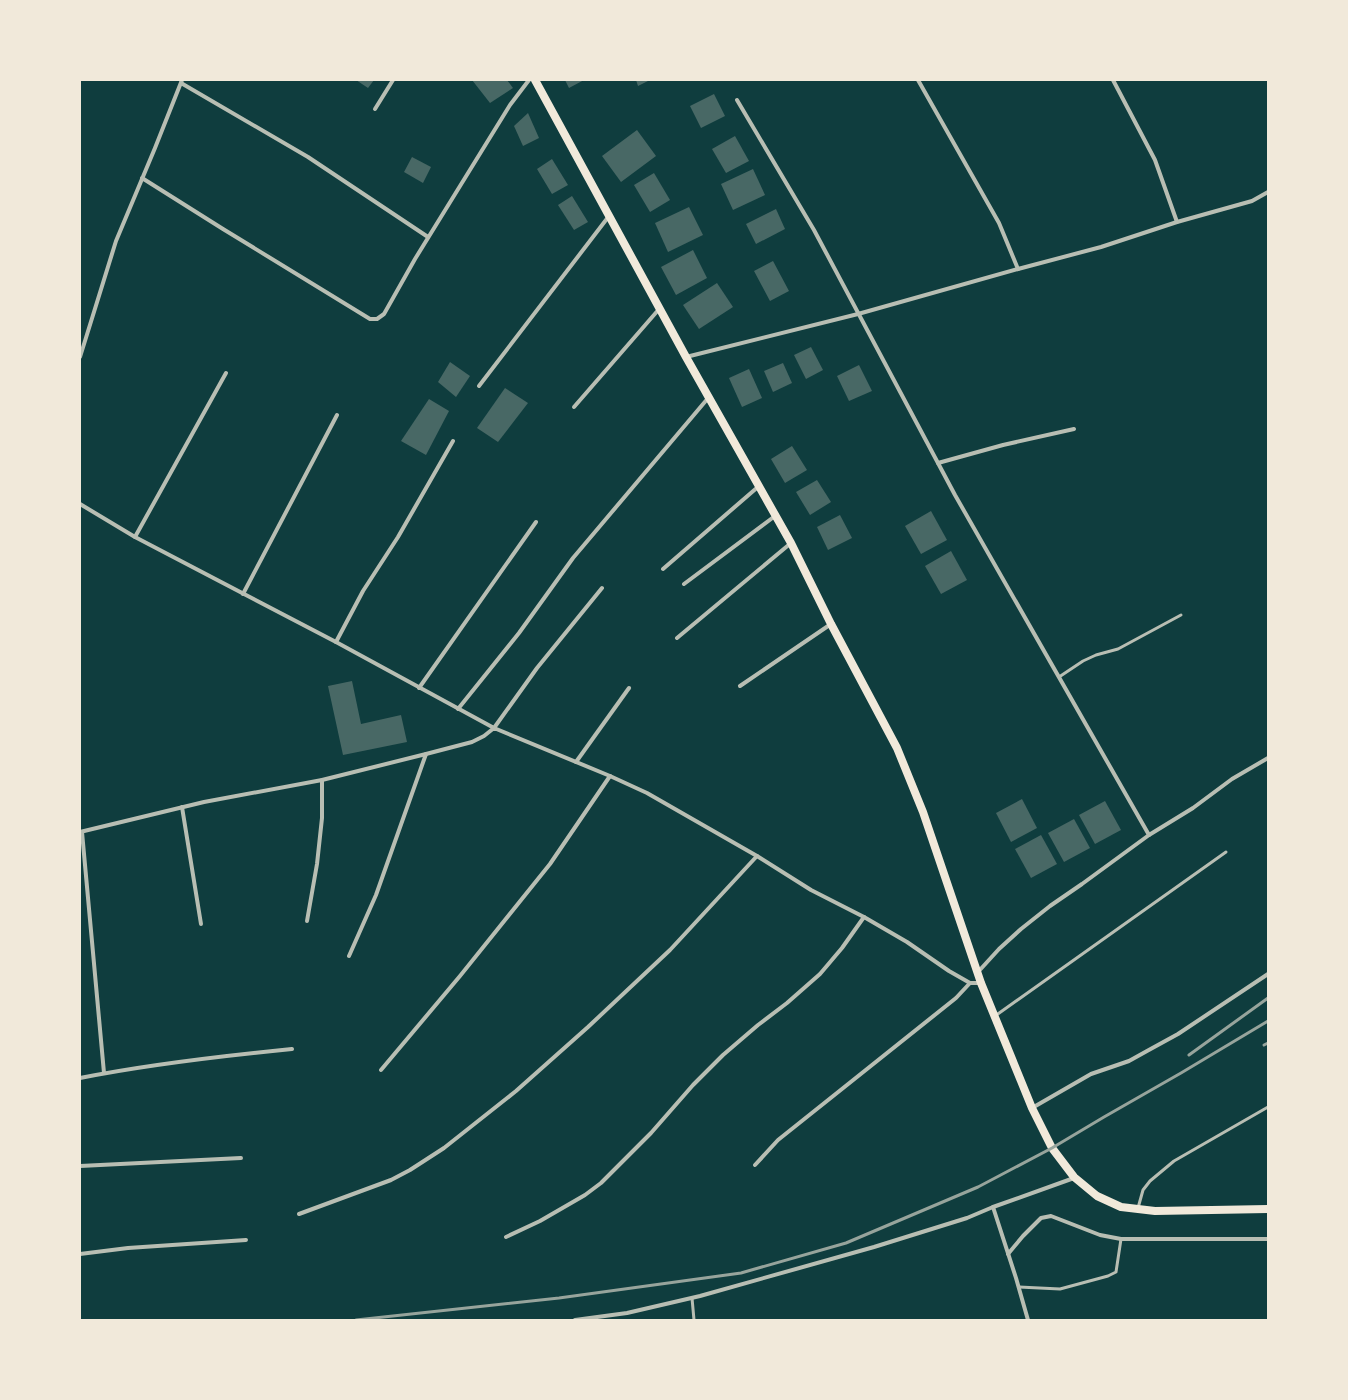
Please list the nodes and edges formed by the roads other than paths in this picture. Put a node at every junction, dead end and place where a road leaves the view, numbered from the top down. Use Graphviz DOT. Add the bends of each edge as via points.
graph roads {
  1 [pos="393,80"];
  2 [pos="529,80"];
  3 [pos="535,80"];
  4 [pos="918,80"];
  5 [pos="1113,80"];
  6 [pos="181,81"];
  7 [pos="737,100"];
  8 [pos="375,109"];
  9 [pos="142,178"];
  10 [pos="1268,192"];
  11 [pos="609,216"];
  12 [pos="1177,222"];
  13 [pos="428,237"];
  14 [pos="1018,269"];
  15 [pos="660,308"];
  16 [pos="858,314"];
  17 [pos="80,357"];
  18 [pos="686,357"];
  19 [pos="226,373"];
  20 [pos="479,386"];
  21 [pos="709,397"];
  22 [pos="574,407"];
  23 [pos="337,415"];
  24 [pos="1074,428"];
  25 [pos="453,441"];
  26 [pos="938,463"];
  27 [pos="758,486"];
  28 [pos="80,504"];
  29 [pos="775,516"];
  30 [pos="536,522"];
  31 [pos="135,537"];
  32 [pos="790,543"];
  33 [pos="663,569"];
  34 [pos="684,584"];
  35 [pos="602,588"];
  36 [pos="243,594"];
  37 [pos="1181,615"];
  38 [pos="831,624"];
  39 [pos="677,638"];
  40 [pos="336,642"];
  41 [pos="1058,678"];
  42 [pos="740,686"];
  43 [pos="418,688"];
  44 [pos="629,688"];
  45 [pos="458,709"];
  46 [pos="494,728"];
  47 [pos="426,754"];
  48 [pos="1268,758"];
  49 [pos="576,762"];
  50 [pos="610,776"];
  51 [pos="322,780"];
  52 [pos="182,808"];
  53 [pos="81,832"];
  54 [pos="1149,835"];
  55 [pos="1226,852"];
  56 [pos="757,856"];
  57 [pos="864,917"];
  58 [pos="307,921"];
  59 [pos="201,924"];
  60 [pos="349,956"];
  61 [pos="978,972"];
  62 [pos="1268,974"];
  63 [pos="970,983"];
  64 [pos="981,983"];
  65 [pos="995,1016"];
  66 [pos="292,1049"];
  67 [pos="382,1070"];
  68 [pos="104,1073"];
  69 [pos="80,1078"];
  70 [pos="1268,1107"];
  71 [pos="1032,1108"];
  72 [pos="241,1158"];
  73 [pos="755,1165"];
  74 [pos="80,1166"];
  75 [pos="1074,1178"];
  76 [pos="993,1207"];
  77 [pos="1268,1209"];
  78 [pos="1138,1210"];
  79 [pos="299,1214"];
  80 [pos="506,1237"];
  81 [pos="1268,1239"];
  82 [pos="246,1240"];
  83 [pos="1121,1240"];
  84 [pos="80,1254"];
  85 [pos="1008,1254"];
  86 [pos="1019,1287"];
  87 [pos="692,1298"];
  88 [pos="575,1320"];
  89 [pos="694,1320"];
  90 [pos="1028,1320"];
  1 -- 8 [label="street"];
  2 -- 13 [label="street" via="510,105"];
  3 -- 11 [label="main road"];
  4 -- 14 [label="street" via="999,223"];
  5 -- 12 [label="street" via="1155,160"];
  6 -- 9 [label="street"];
  6 -- 13 [label="street" via="308,157"];
  7 -- 16 [label="street" via="814,230"];
  9 -- 13 [label="street" via="370,320 384,314"];
  9 -- 17 [label="street" via="116,241"];
  10 -- 12 [label="street" via="1252,200"];
  11 -- 15 [label="main road"];
  11 -- 20 [label="street"];
  12 -- 14 [label="street" via="1101,247"];
  14 -- 16 [label="street"];
  15 -- 18 [label="main road"];
  15 -- 22 [label="street"];
  16 -- 18 [label="street"];
  16 -- 26 [label="street"];
  18 -- 21 [label="main road"];
  19 -- 31 [label="street"];
  21 -- 27 [label="main road"];
  21 -- 45 [label="street" via="573,558"];
  23 -- 36 [label="street"];
  24 -- 26 [label="street"];
  25 -- 40 [label="street" via="363,591"];
  26 -- 41 [label="street"];
  27 -- 29 [label="main road"];
  27 -- 33 [label="street"];
  28 -- 31 [label="street"];
  29 -- 32 [label="main road"];
  29 -- 34 [label="street"];
  30 -- 43 [label="street"];
  31 -- 36 [label="street"];
  32 -- 38 [label="main road"];
  32 -- 39 [label="street"];
  35 -- 46 [label="street" via="537,668"];
  36 -- 40 [label="street"];
  37 -- 41 [label="lane" via="1118,649 1083,660"];
  38 -- 42 [label="street"];
  38 -- 61 [label="main road" via="897,748 923,812"];
  40 -- 43 [label="street"];
  41 -- 54 [label="street"];
  43 -- 45 [label="street"];
  44 -- 49 [label="street"];
  45 -- 46 [label="street"];
  46 -- 47 [label="street" via="472,742"];
  46 -- 49 [label="street"];
  47 -- 51 [label="street"];
  47 -- 60 [label="street" via="376,895"];
  48 -- 54 [label="street"];
  49 -- 50 [label="street"];
  50 -- 56 [label="street" via="653,796"];
  50 -- 67 [label="street" via="550,864"];
  51 -- 52 [label="street"];
  51 -- 58 [label="street" via="322,818"];
  52 -- 53 [label="street"];
  52 -- 59 [label="street"];
  53 -- 68 [label="street"];
  54 -- 61 [label="street" via="1021,929"];
  55 -- 65 [label="lane"];
  56 -- 57 [label="street" via="811,890"];
  56 -- 79 [label="street" via="670,950 594,1022 516,1091 444,1148 390,1180"];
  57 -- 63 [label="street"];
  57 -- 80 [label="street" via="820,974 723,1055 602,1183 540,1221"];
  61 -- 64 [label="main road"];
  62 -- 71 [label="street" via="1178,1034 1129,1061 1091,1074"];
  63 -- 64 [label="street"];
  63 -- 73 [label="street" via="956,998 778,1140"];
  64 -- 65 [label="main road"];
  65 -- 71 [label="main road"];
  66 -- 68 [label="street" via="219,1056"];
  68 -- 69 [label="street"];
  70 -- 78 [label="lane" via="1174,1161 1143,1190"];
  71 -- 75 [label="main road" via="1052,1148"];
  72 -- 74 [label="street"];
  75 -- 76 [label="street"];
  75 -- 78 [label="main road" via="1097,1196 1121,1207"];
  76 -- 85 [label="street"];
  76 -- 87 [label="street" via="967,1218 874,1247"];
  77 -- 78 [label="main road"];
  81 -- 83 [label="street"];
  82 -- 84 [label="street"];
  83 -- 85 [label="street" via="1100,1235 1051,1216 1041,1218"];
  83 -- 86 [label="lane" via="1116,1272 1108,1276 1060,1289"];
  85 -- 86 [label="street"];
  86 -- 90 [label="street"];
  87 -- 88 [label="street"];
  87 -- 89 [label="lane"];
}
